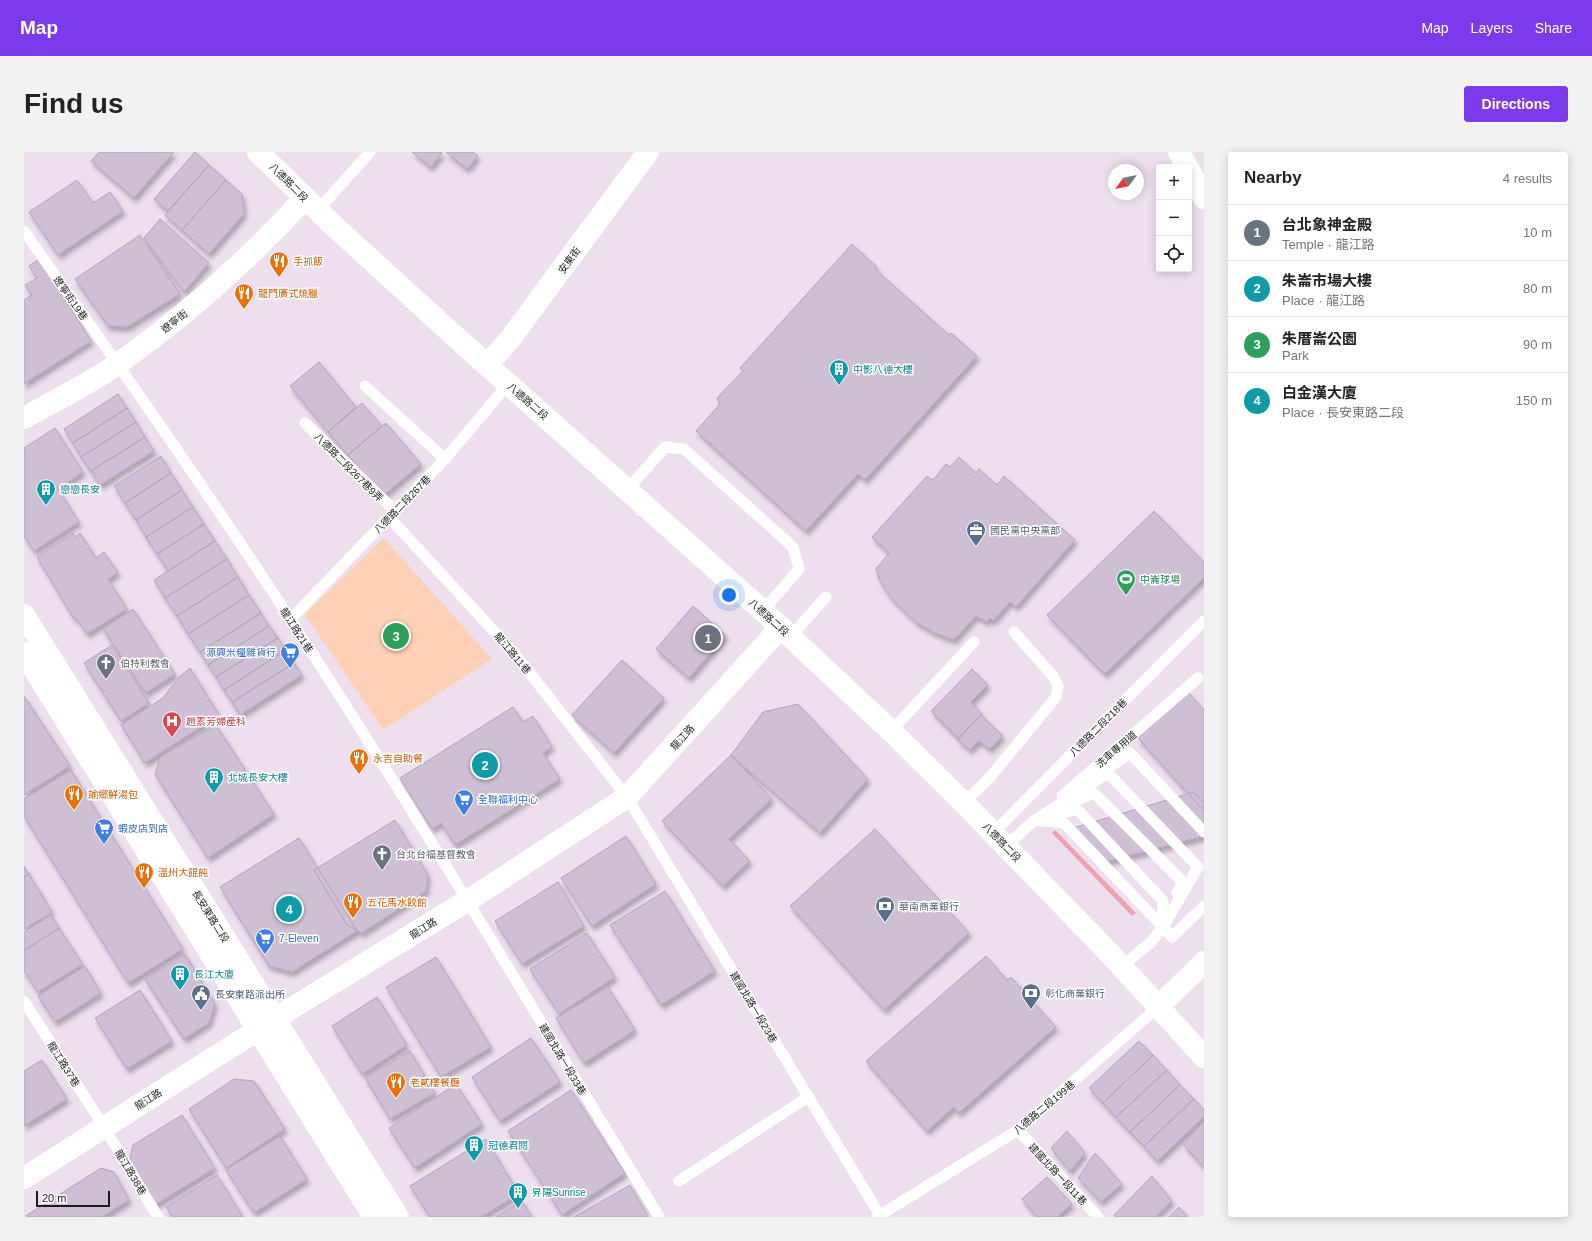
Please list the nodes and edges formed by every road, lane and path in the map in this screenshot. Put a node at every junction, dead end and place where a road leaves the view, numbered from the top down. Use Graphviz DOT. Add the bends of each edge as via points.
graph roads {
  1 [pos="258,152"];
  2 [pos="370,152"];
  3 [pos="648,152"];
  4 [pos="1179,152"];
  5 [pos="1185,164"];
  6 [pos="1192,176"];
  7 [pos="1204,198"];
  8 [pos="312,204"];
  9 [pos="24,231"];
  10 [pos="118,364"];
  11 [pos="487,365"];
  12 [pos="508,384"];
  13 [pos="365,386"];
  14 [pos="24,418"];
  15 [pos="305,423"];
  16 [pos="445,459"];
  17 [pos="628,489"];
  18 [pos="391,514"];
  19 [pos="826,597"];
  20 [pos="763,611"];
  21 [pos="24,615"];
  22 [pos="290,620"];
  23 [pos="1204,621"];
  24 [pos="786,632"];
  25 [pos="1014,632"];
  26 [pos="974,642"];
  27 [pos="24,653"];
  28 [pos="1202,680"];
  29 [pos="890,731"];
  30 [pos="627,797"];
  31 [pos="964,803"];
  32 [pos="1034,820"];
  33 [pos="1204,832"];
  34 [pos="999,840"];
  35 [pos="1204,871"];
  36 [pos="467,900"];
  37 [pos="1204,906"];
  38 [pos="1163,927"];
  39 [pos="1204,962"];
  40 [pos="1121,967"];
  41 [pos="24,1001"];
  42 [pos="1158,1007"];
  43 [pos="267,1025"];
  44 [pos="1204,1057"];
  45 [pos="808,1097"];
  46 [pos="104,1127"];
  47 [pos="1018,1130"];
  48 [pos="24,1178"];
  49 [pos="679,1181"];
  50 [pos="879,1216"];
  51 [pos="158,1217"];
  52 [pos="374,1217"];
  53 [pos="398,1217"];
  54 [pos="659,1217"];
  55 [pos="1098,1217"];
  1 -- 8 [label="street, 八德路二段"];
  2 -- 8 [label="lane"];
  3 -- 11 [label="street, 安東街" via="510,339"];
  4 -- 5 [label="street"];
  6 -- 7 [label="street"];
  8 -- 10 [label="street, 遼寧街" via="281,224 209,294"];
  8 -- 11 [label="street, 八德路二段"];
  9 -- 10 [label="lane, 遼寧街19巷"];
  10 -- 14 [label="street, 遼寧街"];
  10 -- 22 [label="lane, 龍江路21巷"];
  11 -- 12 [label="street, 八德路二段"];
  12 -- 16 [label="lane, 八德路二段267巷"];
  12 -- 17 [label="street, 八德路二段"];
  13 -- 16 [label="lane"];
  15 -- 18 [label="lane, 八德路二段267巷9弄"];
  16 -- 18 [label="lane, 八德路二段267巷"];
  17 -- 20 [label="street, 八德路二段"];
  17 -- 20 [label="lane" via="665,447 684,449 793,547 799,569"];
  18 -- 22 [label="lane, 八德路二段267巷"];
  18 -- 30 [label="lane, 龍江路11巷" via="514,653"];
  19 -- 24 [label="lane"];
  20 -- 24 [label="street, 八德路二段"];
  21 -- 43 [label="street, 長安東路二段"];
  22 -- 36 [label="lane, 龍江路21巷"];
  23 -- 34 [label="lane, 八德路二段218巷"];
  24 -- 29 [label="street, 八德路二段"];
  24 -- 30 [label="street, 龍江路"];
  25 -- 31 [label="lane" via="1053,676 1058,686 1056,697 991,776"];
  26 -- 29 [label="lane"];
  27 -- 43 [label="street, 長安東路二段"];
  28 -- 32 [label="lane, 洗車專用道"];
  29 -- 31 [label="street, 八德路二段"];
  30 -- 36 [label="street, 龍江路"];
  30 -- 45 [label="lane, 建國北路一段23巷"];
  31 -- 34 [label="street, 八德路二段"];
  32 -- 33 [label="lane" via="1130,753"];
  32 -- 34 [label="lane"];
  32 -- 38 [label="lane" via="1064,823"];
  32 -- 38 [label="lane" via="1077,809 1163,901"];
  32 -- 38 [label="lane" via="1094,793 1182,881"];
  32 -- 38 [label="lane" via="1108,773 1198,868"];
  34 -- 40 [label="street, 八德路二段"];
  35 -- 38 [label="lane"];
  36 -- 43 [label="street, 龍江路"];
  36 -- 54 [label="lane, 建國北路一段33巷"];
  37 -- 38 [label="lane" via="1172,937"];
  38 -- 40 [label="lane" via="1150,943"];
  39 -- 42 [label="street"];
  40 -- 42 [label="street, 八德路二段"];
  41 -- 46 [label="lane, 龍江路37巷"];
  42 -- 44 [label="street, 八德路二段"];
  42 -- 47 [label="lane, 八德路二段199巷"];
  43 -- 46 [label="street, 龍江路"];
  43 -- 52 [label="street, 長安東路二段"];
  43 -- 53 [label="street, 長安東路二段"];
  45 -- 49 [label="lane"];
  45 -- 50 [label="lane, 建國北路一段23巷"];
  46 -- 48 [label="street, 龍江路"];
  46 -- 51 [label="lane, 龍江路38巷"];
  47 -- 50 [label="lane, 八德路二段199巷"];
  47 -- 55 [label="lane, 建國北路一段11巷"];
}
